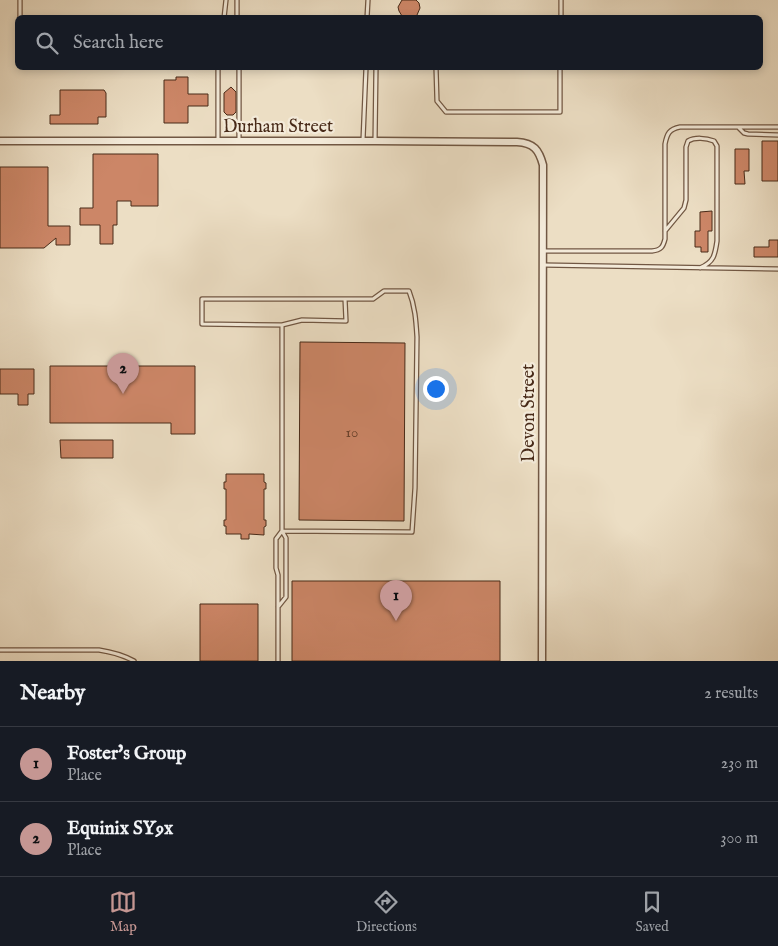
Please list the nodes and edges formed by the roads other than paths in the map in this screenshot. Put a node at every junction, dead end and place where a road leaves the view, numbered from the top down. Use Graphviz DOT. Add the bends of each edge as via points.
graph roads {
  1 [pos="20,0"];
  2 [pos="226,0"];
  3 [pos="237,0"];
  4 [pos="368,0"];
  5 [pos="561,0"];
  6 [pos="20,15"];
  7 [pos="224,15"];
  8 [pos="237,15"];
  9 [pos="367,15"];
  10 [pos="561,15"];
  11 [pos="218,70"];
  12 [pos="239,70"];
  13 [pos="366,70"];
  14 [pos="376,70"];
  15 [pos="436,70"];
  16 [pos="560,70"];
  17 [pos="738,127"];
  18 [pos="778,127"];
  19 [pos="778,134"];
  20 [pos="0,140"];
  21 [pos="218,141"];
  22 [pos="239,141"];
  23 [pos="363,141"];
  24 [pos="374,141"];
  25 [pos="543,165"];
  26 [pos="665,231"];
  27 [pos="543,250"];
  28 [pos="543,265"];
  29 [pos="700,268"];
  30 [pos="778,269"];
  31 [pos="346,299"];
  32 [pos="282,325"];
  33 [pos="282,531"];
  34 [pos="278,607"];
  35 [pos="0,650"];
  36 [pos="133,660"];
  37 [pos="126,661"];
  38 [pos="278,661"];
  39 [pos="542,661"];
  1 -- 6 [label="lane"];
  2 -- 7 [label="lane"];
  3 -- 8 [label="lane"];
  4 -- 9 [label="lane"];
  5 -- 10 [label="lane"];
  11 -- 21 [label="lane"];
  12 -- 22 [label="lane"];
  13 -- 23 [label="lane"];
  14 -- 24 [label="lane"];
  15 -- 16 [label="lane" via="437,101 446,112 560,112"];
  17 -- 18 [label="lane"];
  17 -- 19 [label="lane" via="748,134"];
  17 -- 26 [label="lane" via="680,127 669,132 665,144"];
  20 -- 21 [label="street, Durham Street"];
  21 -- 22 [label="street, Durham Street"];
  22 -- 23 [label="street, Durham Street"];
  23 -- 24 [label="street, Durham Street"];
  24 -- 25 [label="street, Durham Street" via="527,143 541,156"];
  25 -- 27 [label="street, Devon Street"];
  26 -- 27 [label="lane" via="663,246 659,250"];
  26 -- 29 [label="lane" via="684,208 688,141 714,141 717,146 717,241 711,261"];
  27 -- 28 [label="street, Devon Street"];
  28 -- 29 [label="lane"];
  28 -- 39 [label="street, Devon Street"];
  29 -- 30 [label="lane"];
  31 -- 32 [label="lane" via="346,321 302,320"];
  31 -- 32 [label="lane" via="202,300 202,324"];
  31 -- 33 [label="lane" via="373,299 384,291 409,291 414,303 417,337 412,532"];
  32 -- 33 [label="lane"];
  33 -- 34 [label="lane" via="276,539"];
  33 -- 34 [label="lane" via="286,538 286,597"];
  34 -- 38 [label="lane"];
  35 -- 36 [label="lane" via="99,650"];
  36 -- 37 [label="lane"];
}
